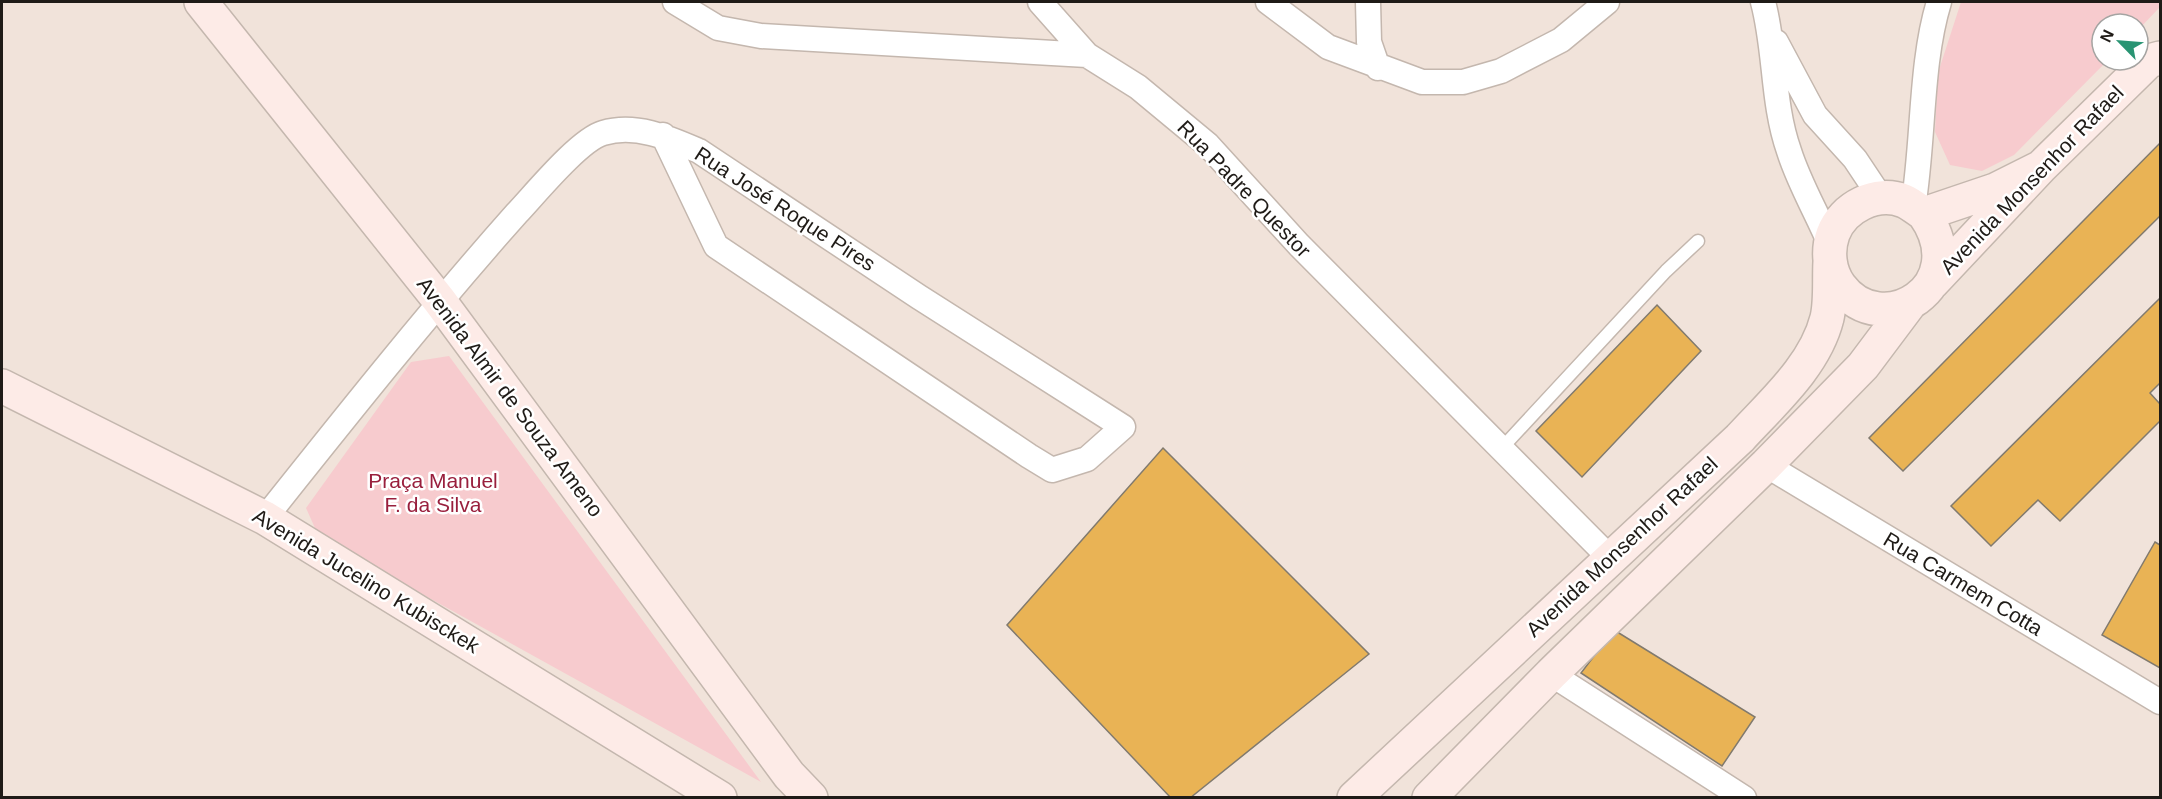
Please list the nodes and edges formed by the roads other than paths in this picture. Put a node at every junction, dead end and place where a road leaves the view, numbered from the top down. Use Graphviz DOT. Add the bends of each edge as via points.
graph roads {
  1 [pos="201,2"];
  2 [pos="675,2"];
  3 [pos="1040,2"];
  4 [pos="1268,2"];
  5 [pos="1368,2"];
  6 [pos="1607,2"];
  7 [pos="1763,2"];
  8 [pos="1936,12"];
  9 [pos="1771,32"];
  10 [pos="1087,55"];
  11 [pos="2157,56"];
  12 [pos="1378,68"];
  13 [pos="663,135"];
  14 [pos="2041,167"];
  15 [pos="1881,198"];
  16 [pos="1918,210"];
  17 [pos="1698,241"];
  18 [pos="1830,253"];
  19 [pos="1921,293"];
  20 [pos="439,300"];
  21 [pos="2,386"];
  22 [pos="1501,449"];
  23 [pos="1766,465"];
  24 [pos="265,518"];
  25 [pos="1610,558"];
  26 [pos="1551,674"];
  27 [pos="2160,702"];
  28 [pos="720,798"];
  29 [pos="811,798"];
  30 [pos="1354,798"];
  31 [pos="1430,798"];
  32 [pos="1744,798"];
  1 -- 20 [label="main road, Avenida Almir de Souza Ameno"];
  2 -- 10 [label="street, Rua Padre Questor" via="718,28 761,36"];
  3 -- 10 [label="street"];
  4 -- 12 [label="street" via="1328,47"];
  5 -- 12 [label="street" via="1370,42"];
  6 -- 12 [label="street" via="1560,40 1501,71 1463,82 1422,82"];
  7 -- 9 [label="street"];
  8 -- 16 [label="street" via="1925,81"];
  9 -- 15 [label="street" via="1815,114 1855,159"];
  9 -- 18 [label="street" via="1779,108 1789,151"];
  10 -- 22 [label="street, Rua Padre Questor" via="1138,87 1208,145 1299,245"];
  11 -- 14 [label="main road, Avenida Monsenhor Rafael"];
  13 -- 13 [label="street, Rua José Roque Pires" via="699,151 1123,427 1087,459 1052,470 1029,456 716,246"];
  13 -- 20 [label="street, Rua José Roque Pires" via="631,129 601,133 543,184"];
  14 -- 16 [label="main road" via="1995,190"];
  14 -- 19 [label="main road, Avenida Monsenhor Rafael"];
  15 -- 16 [label="main road" via="1904,201"];
  15 -- 18 [label="main road" via="1863,202 1848,212 1836,226"];
  16 -- 19 [label="main road" via="1935,229 1940,247 1939,266"];
  17 -- 22 [label="lane"];
  18 -- 19 [label="main road" via="1835,279 1860,304 1877,309 1895,308"];
  18 -- 25 [label="main road, Avenida Monsenhor Rafael" via="1827,318 1813,350 1791,383 1740,438"];
  19 -- 23 [label="main road, Avenida Monsenhor Rafael" via="1863,366"];
  20 -- 24 [label="street, Rua José Roque Pires"];
  20 -- 29 [label="main road, Avenida Almir de Souza Ameno" via="789,775"];
  21 -- 24 [label="main road, Avenida Jucelino Kubisckek"];
  22 -- 25 [label="street, Rua Padre Questor"];
  23 -- 26 [label="main road, Avenida Monsenhor Rafael"];
  23 -- 27 [label="street, Rua Carmem Cotta"];
  24 -- 28 [label="main road, Avenida Jucelino Kubisckek"];
  25 -- 30 [label="main road, Avenida Monsenhor Rafael"];
  26 -- 31 [label="main road, Avenida Monsenhor Rafael"];
  26 -- 32 [label="street"];
}
